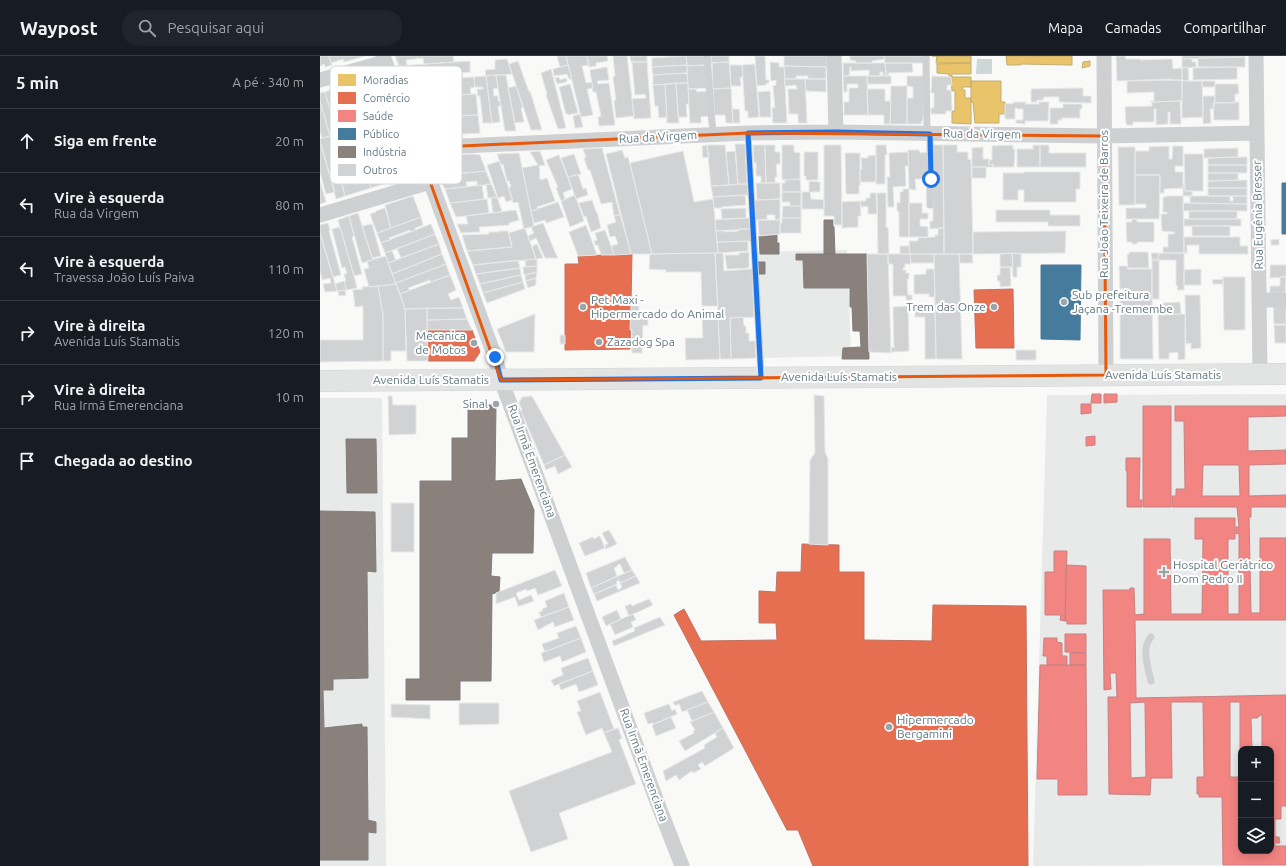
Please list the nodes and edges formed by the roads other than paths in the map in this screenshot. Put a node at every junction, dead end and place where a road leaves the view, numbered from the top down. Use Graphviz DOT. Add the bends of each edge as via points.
graph roads {
  1 [pos="707,56"];
  2 [pos="834,56"];
  3 [pos="926,56"];
  4 [pos="1104,56"];
  5 [pos="1256,56"];
  6 [pos="384,59"];
  7 [pos="363,66"];
  8 [pos="330,77"];
  9 [pos="320,80"];
  10 [pos="836,132"];
  11 [pos="748,133"];
  12 [pos="1257,133"];
  13 [pos="714,134"];
  14 [pos="928,134"];
  15 [pos="1104,136"];
  16 [pos="462,146"];
  17 [pos="423,184"];
  18 [pos="431,184"];
  19 [pos="930,205"];
  20 [pos="320,215"];
  21 [pos="1259,300"];
  22 [pos="1286,300"];
  23 [pos="1260,374"];
  24 [pos="1286,374"];
  25 [pos="1106,375"];
  26 [pos="761,378"];
  27 [pos="320,380"];
  28 [pos="501,380"];
  29 [pos="1151,637"];
  30 [pos="1151,681"];
  31 [pos="682,866"];
  1 -- 13 [label="lane"];
  2 -- 10 [label="street"];
  3 -- 14 [label="lane"];
  4 -- 15 [label="street, Rua João Teixeira de Barros"];
  5 -- 12 [label="street, Rua Eugênia Bresser"];
  6 -- 7 [label="street"];
  8 -- 9 [label="street"];
  10 -- 11 [label="street, Rua da Virgem"];
  10 -- 14 [label="street, Rua da Virgem"];
  11 -- 13 [label="street, Rua da Virgem"];
  11 -- 26 [label="lane"];
  12 -- 15 [label="street, Rua da Virgem"];
  12 -- 21 [label="street, Rua Eugênia Bresser"];
  13 -- 16 [label="street, Rua da Virgem"];
  14 -- 15 [label="street, Rua da Virgem"];
  14 -- 19 [label="lane"];
  15 -- 25 [label="street, Rua João Teixeira de Barros"];
  17 -- 20 [label="street"];
  18 -- 28 [label="street, Rua Irmã Emerenciana" via="495,357"];
  21 -- 22 [label="street"];
  21 -- 23 [label="street, Rua Eugênia Bresser"];
  23 -- 24 [label="main road, Avenida Luís Stamatis"];
  23 -- 25 [label="main road, Avenida Luís Stamatis"];
  25 -- 26 [label="main road, Avenida Luís Stamatis"];
  26 -- 28 [label="main road, Avenida Luís Stamatis"];
  27 -- 28 [label="main road, Avenida Luís Stamatis"];
  28 -- 31 [label="street, Rua Irmã Emerenciana"];
  29 -- 30 [label="lane" via="1146,650"];
}
